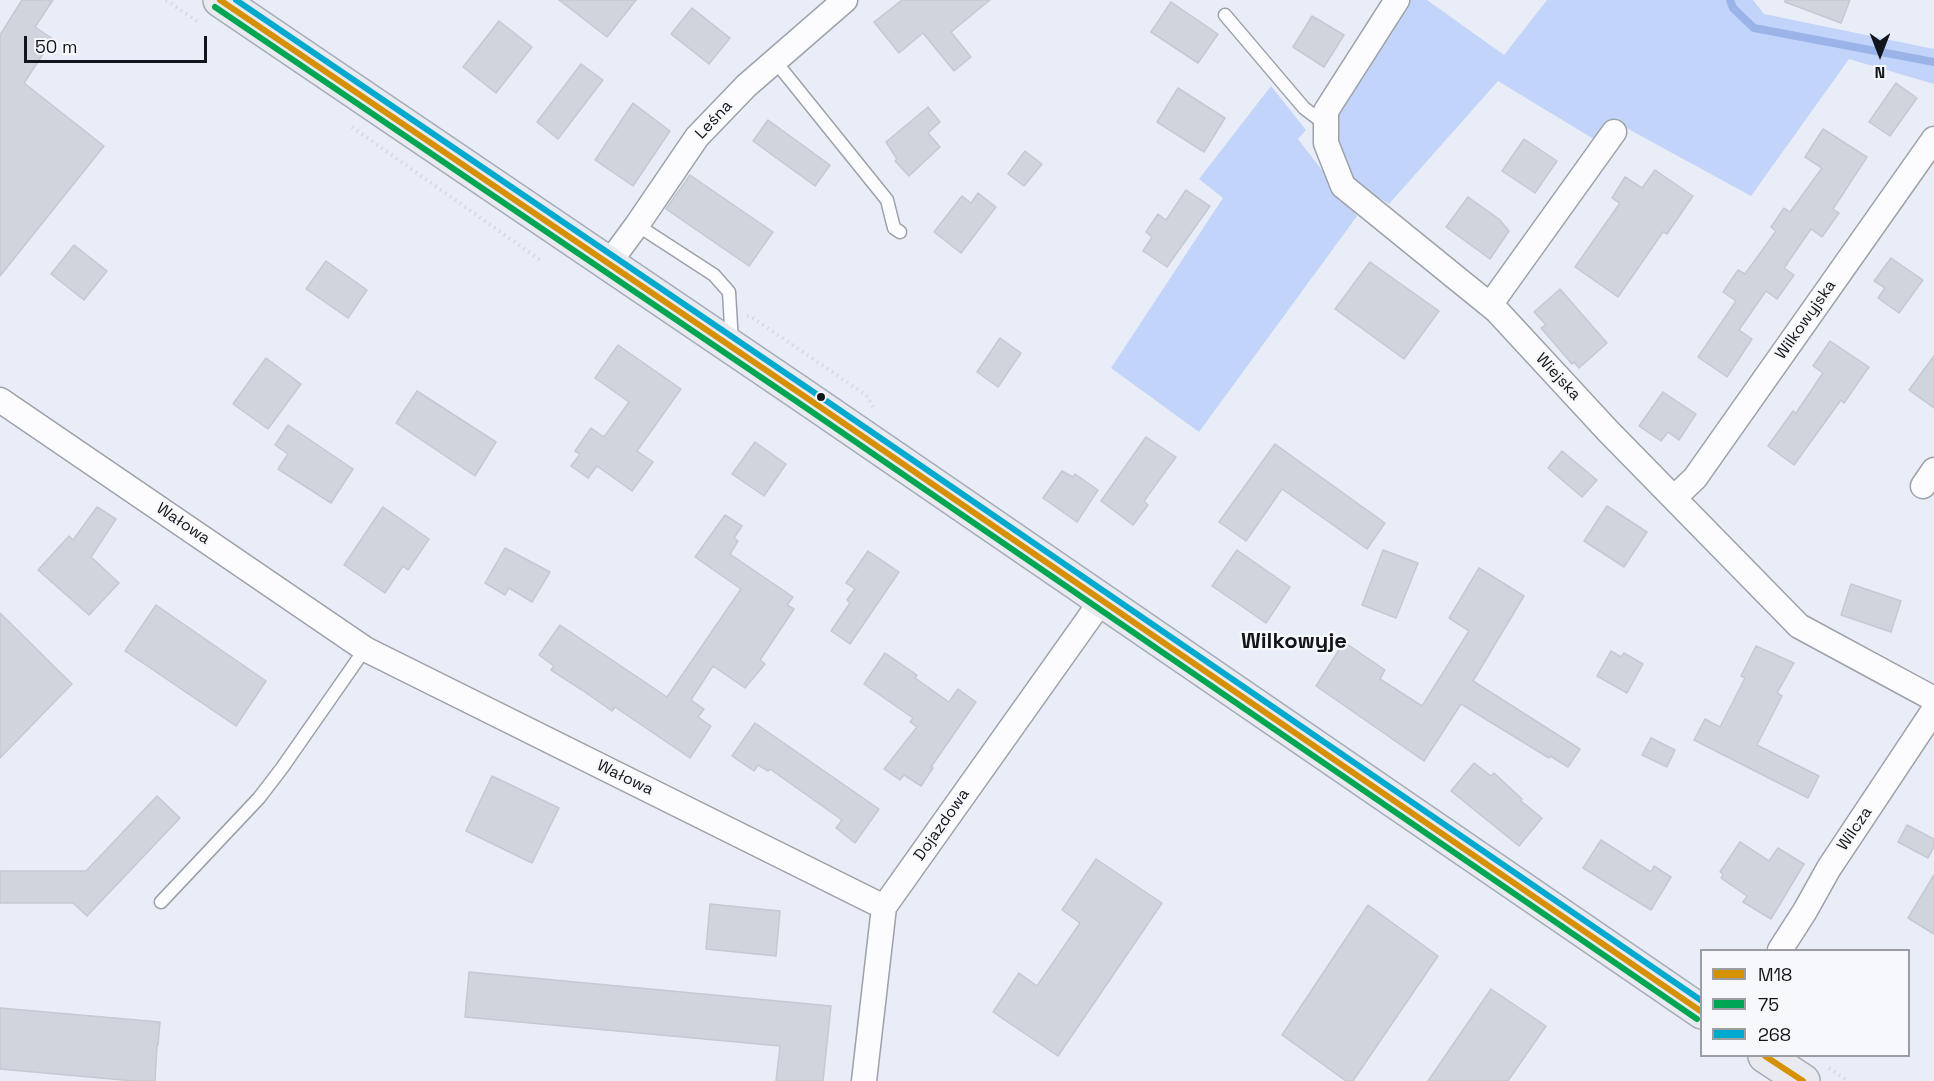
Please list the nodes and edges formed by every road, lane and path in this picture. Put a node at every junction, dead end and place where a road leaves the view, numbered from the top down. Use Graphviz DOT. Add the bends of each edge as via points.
graph roads {
  1 [pos="166,0"];
  2 [pos="845,0"];
  3 [pos="1397,0"];
  4 [pos="211,12"];
  5 [pos="1225,15"];
  6 [pos="775,61"];
  7 [pos="344,122"];
  8 [pos="1326,124"];
  9 [pos="1614,132"];
  10 [pos="1934,139"];
  11 [pos="637,225"];
  12 [pos="900,232"];
  13 [pos="540,260"];
  14 [pos="609,263"];
  15 [pos="1490,305"];
  16 [pos="732,347"];
  17 [pos="0,400"];
  18 [pos="1674,498"];
  19 [pos="1102,600"];
  20 [pos="365,648"];
  21 [pos="1934,699"];
  22 [pos="1934,710"];
  23 [pos="162,902"];
  24 [pos="884,907"];
  25 [pos="1781,949"];
  26 [pos="1700,1011"];
  27 [pos="1767,1057"];
  28 [pos="864,1081"];
  29 [pos="1803,1081"];
  1 -- 4 [label="path"];
  2 -- 6 [label="street, Leśna"];
  3 -- 8 [label="street, Wiejska" via="1326,111"];
  4 -- 14 [label="main road"];
  5 -- 8 [label="lane" via="1304,108"];
  6 -- 11 [label="street, Leśna" via="697,137"];
  6 -- 12 [label="lane" via="887,200 894,228"];
  7 -- 13 [label="path"];
  8 -- 15 [label="street, Wiejska" via="1326,143 1342,186"];
  9 -- 15 [label="street"];
  10 -- 18 [label="street, Wilkowyjska" via="1695,478"];
  11 -- 14 [label="street, Leśna"];
  11 -- 16 [label="lane" via="714,275 729,292"];
  14 -- 16 [label="main road"];
  15 -- 18 [label="street, Wiejska"];
  16 -- 19 [label="main road"];
  17 -- 20 [label="street, Wałowa"];
  18 -- 21 [label="street, Wiejska" via="1799,626"];
  19 -- 24 [label="street, Dojazdowa"];
  19 -- 26 [label="main road"];
  20 -- 23 [label="lane" via="265,791"];
  20 -- 24 [label="street, Wałowa"];
  22 -- 25 [label="street, Wilcza" via="1829,868"];
  24 -- 28 [label="street, Dojazdowa"];
  27 -- 29 [label="main road"];
}
